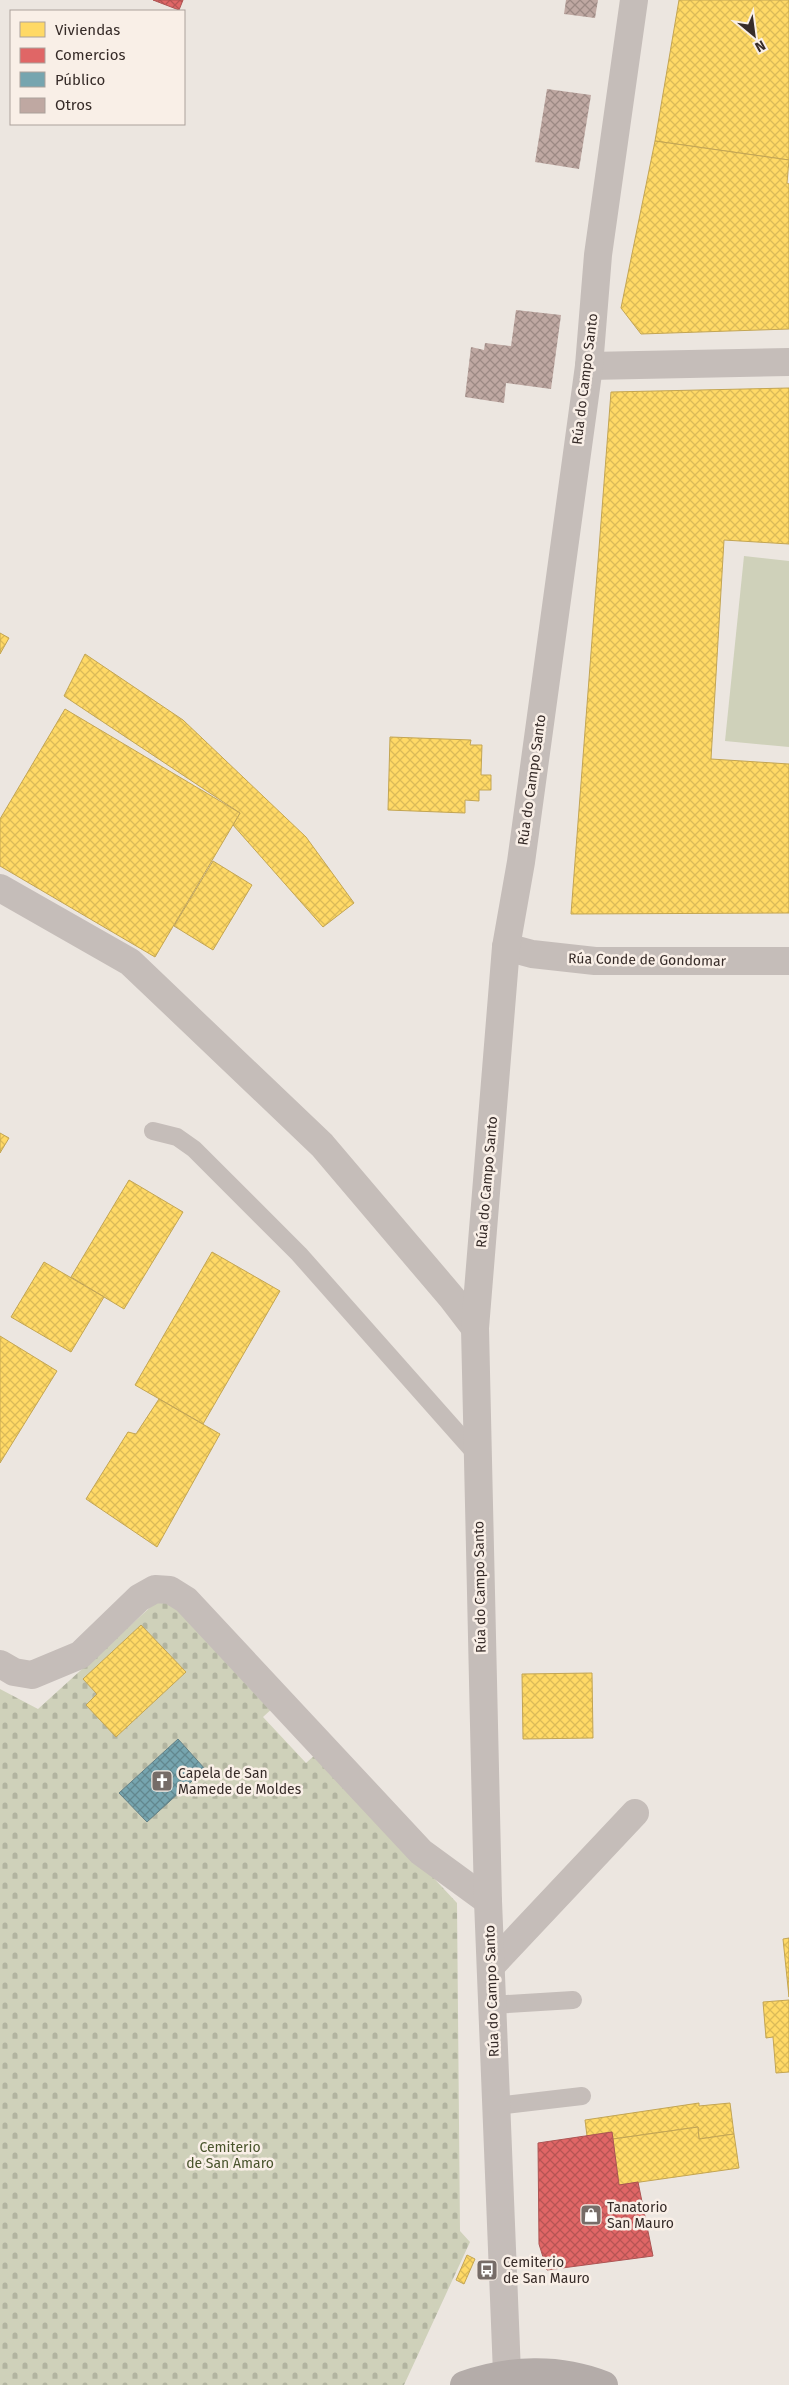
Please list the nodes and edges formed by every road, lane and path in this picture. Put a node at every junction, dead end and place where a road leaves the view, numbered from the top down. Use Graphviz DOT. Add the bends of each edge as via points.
graph roads {
  1 [pos="634,0"];
  2 [pos="789,362"];
  3 [pos="589,366"];
  4 [pos="0,888"];
  5 [pos="506,947"];
  6 [pos="789,961"];
  7 [pos="153,1130"];
  8 [pos="475,1328"];
  9 [pos="477,1455"];
  10 [pos="0,1664"];
  11 [pos="635,1814"];
  12 [pos="488,1901"];
  13 [pos="491,1966"];
  14 [pos="573,2000"];
  15 [pos="492,2006"];
  16 [pos="582,2096"];
  17 [pos="496,2106"];
  18 [pos="507,2373"];
  19 [pos="464,2385"];
  20 [pos="604,2385"];
  1 -- 3 [label="street, Rúa do Campo Santo" via="598,255"];
  2 -- 3 [label="street"];
  3 -- 5 [label="street, Rúa do Campo Santo" via="521,862"];
  4 -- 8 [label="street" via="130,962 322,1145"];
  5 -- 6 [label="street, Rúa Conde de Gondomar" via="532,954 587,960"];
  5 -- 8 [label="street, Rúa do Campo Santo"];
  7 -- 9 [label="lane" via="177,1137 201,1156 299,1254"];
  8 -- 9 [label="street, Rúa do Campo Santo"];
  9 -- 12 [label="street, Rúa do Campo Santo"];
  10 -- 12 [label="street" via="14,1672 32,1675 80,1654 139,1598 155,1589 170,1590 186,1600 421,1852"];
  11 -- 13 [label="street"];
  12 -- 13 [label="street, Rúa do Campo Santo"];
  13 -- 15 [label="street, Rúa do Campo Santo"];
  14 -- 15 [label="lane"];
  15 -- 17 [label="street, Rúa do Campo Santo"];
  16 -- 17 [label="lane"];
  17 -- 18 [label="street, Rúa do Campo Santo"];
  18 -- 19 [label="main road"];
  18 -- 20 [label="main road" via="544,2372"];
}
